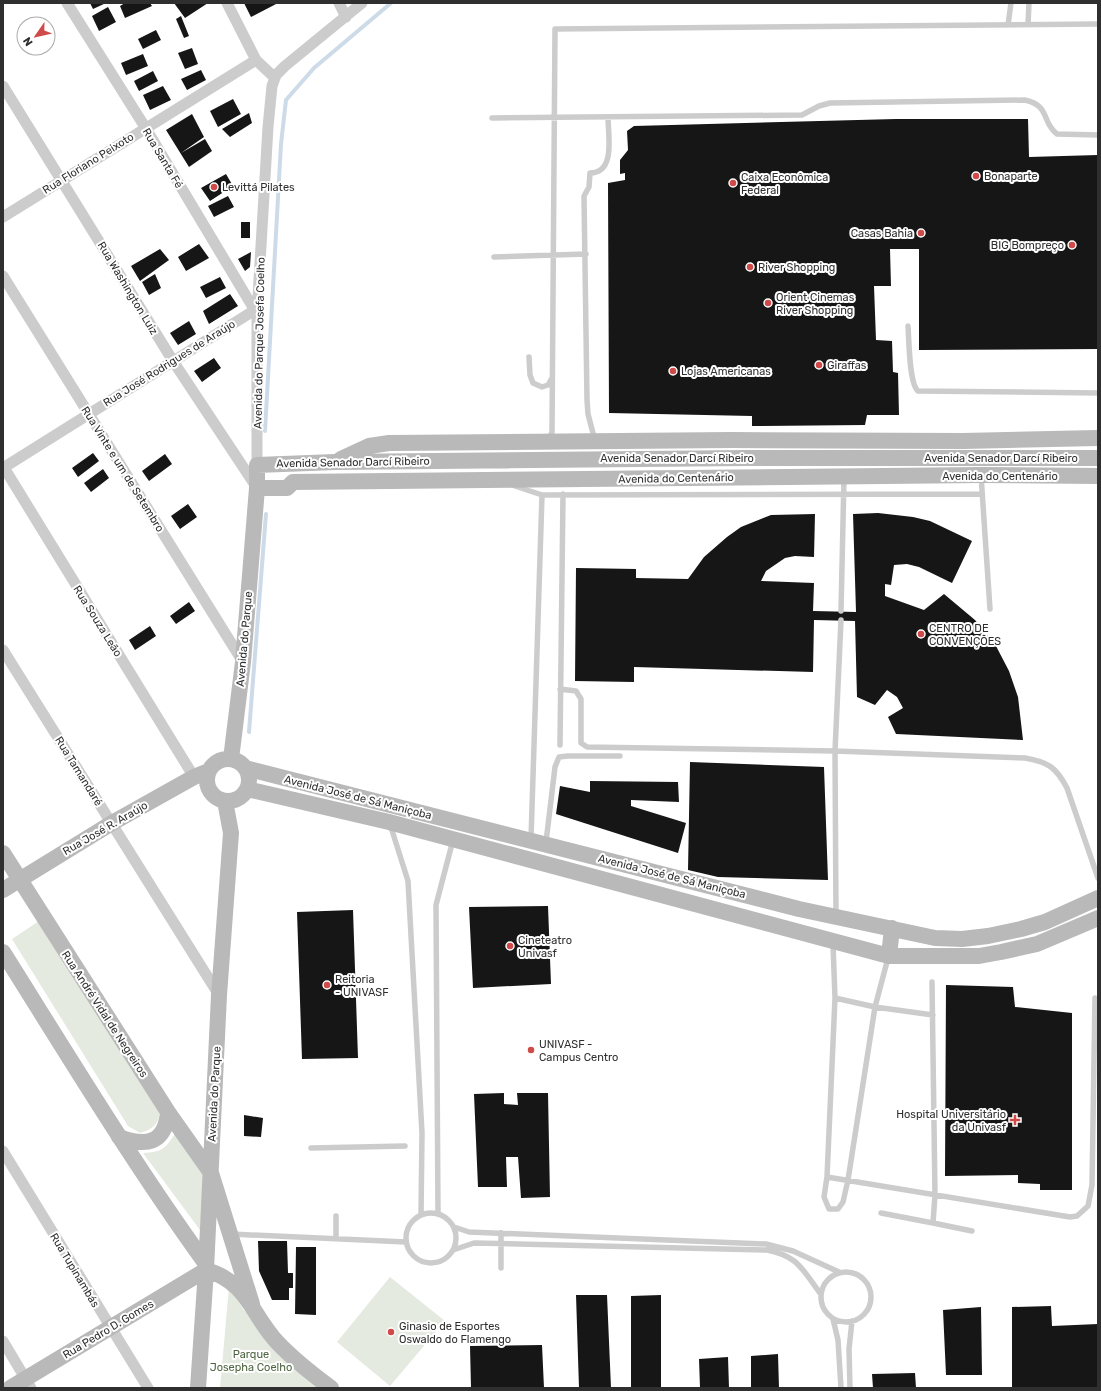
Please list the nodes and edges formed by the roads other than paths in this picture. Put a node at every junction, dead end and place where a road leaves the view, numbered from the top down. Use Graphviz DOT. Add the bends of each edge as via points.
graph roads {
  1 [pos="67,3"];
  2 [pos="227,3"];
  3 [pos="339,3"];
  4 [pos="362,3"];
  5 [pos="1011,3"];
  6 [pos="1029,3"];
  7 [pos="346,17"];
  8 [pos="1008,24"];
  9 [pos="1028,24"];
  10 [pos="1098,24"];
  11 [pos="256,60"];
  12 [pos="275,78"];
  13 [pos="3,86"];
  14 [pos="608,117"];
  15 [pos="492,118"];
  16 [pos="555,118"];
  17 [pos="145,127"];
  18 [pos="1098,135"];
  19 [pos="62,180"];
  20 [pos="3,217"];
  21 [pos="586,254"];
  22 [pos="554,255"];
  23 [pos="494,257"];
  24 [pos="3,276"];
  25 [pos="256,312"];
  26 [pos="908,326"];
  27 [pos="529,358"];
  28 [pos="172,362"];
  29 [pos="553,376"];
  30 [pos="1098,393"];
  31 [pos="89,413"];
  32 [pos="1098,438"];
  33 [pos="731,440"];
  34 [pos="595,441"];
  35 [pos="547,442"];
  36 [pos="746,458"];
  37 [pos="1098,458"];
  38 [pos="292,462"];
  39 [pos="335,462"];
  40 [pos="257,465"];
  41 [pos="981,466"];
  42 [pos="3,467"];
  43 [pos="844,476"];
  44 [pos="1098,476"];
  45 [pos="501,480"];
  46 [pos="290,485"];
  47 [pos="257,488"];
  48 [pos="843,493"];
  49 [pos="563,494"];
  50 [pos="981,494"];
  51 [pos="542,496"];
  52 [pos="255,518"];
  53 [pos="990,609"];
  54 [pos="841,611"];
  55 [pos="841,620"];
  56 [pos="3,650"];
  57 [pos="243,662"];
  58 [pos="560,689"];
  59 [pos="560,746"];
  60 [pos="835,751"];
  61 [pos="620,756"];
  62 [pos="231,759"];
  63 [pos="245,768"];
  64 [pos="209,771"];
  65 [pos="194,777"];
  66 [pos="247,789"];
  67 [pos="225,801"];
  68 [pos="389,822"];
  69 [pos="112,823"];
  70 [pos="454,839"];
  71 [pos="539,843"];
  72 [pos="3,853"];
  73 [pos="1098,878"];
  74 [pos="19,879"];
  75 [pos="3,890"];
  76 [pos="1098,898"];
  77 [pos="836,916"];
  78 [pos="1098,918"];
  79 [pos="892,928"];
  80 [pos="833,942"];
  81 [pos="3,952"];
  82 [pos="889,956"];
  83 [pos="932,982"];
  84 [pos="219,995"];
  85 [pos="835,998"];
  86 [pos="1095,998"];
  87 [pos="875,1007"];
  88 [pos="933,1015"];
  89 [pos="168,1112"];
  90 [pos="119,1137"];
  91 [pos="405,1146"];
  92 [pos="311,1148"];
  93 [pos="3,1151"];
  94 [pos="211,1173"];
  95 [pos="827,1177"];
  96 [pos="848,1180"];
  97 [pos="935,1195"];
  98 [pos="881,1213"];
  99 [pos="438,1214"];
  100 [pos="422,1215"];
  101 [pos="336,1216"];
  102 [pos="933,1223"];
  103 [pos="454,1227"];
  104 [pos="972,1231"];
  105 [pos="501,1233"];
  106 [pos="230,1234"];
  107 [pos="336,1238"];
  108 [pos="406,1242"];
  109 [pos="501,1243"];
  110 [pos="453,1250"];
  111 [pos="206,1267"];
  112 [pos="501,1268"];
  113 [pos="839,1272"];
  114 [pos="820,1293"];
  115 [pos="252,1304"];
  116 [pos="833,1319"];
  117 [pos="852,1321"];
  118 [pos="110,1328"];
  119 [pos="3,1341"];
  120 [pos="28,1383"];
  121 [pos="10,1388"];
  122 [pos="148,1388"];
  123 [pos="198,1388"];
  124 [pos="331,1388"];
  125 [pos="841,1388"];
  126 [pos="850,1388"];
  1 -- 17 [label="street, Rua Santa Fé"];
  2 -- 11 [label="street"];
  3 -- 7 [label="street"];
  4 -- 7 [label="street"];
  5 -- 8 [label="lane"];
  6 -- 9 [label="lane"];
  7 -- 12 [label="street" via="285,66"];
  8 -- 9 [label="lane"];
  8 -- 16 [label="lane" via="555,30"];
  9 -- 10 [label="lane"];
  11 -- 12 [label="street"];
  11 -- 17 [label="street, Rua Floriano Peixoto"];
  12 -- 25 [label="street, Avenida do Parque Josefa Coelho" via="269,120"];
  13 -- 19 [label="street, Rua Washington Luiz"];
  14 -- 16 [label="lane"];
  14 -- 18 [label="lane" via="802,116 830,103 1025,100 1040,106 1052,130 1057,134"];
  14 -- 21 [label="lane" via="607,164 601,171 590,174 589,187 584,196"];
  15 -- 16 [label="lane"];
  16 -- 22 [label="lane"];
  17 -- 19 [label="street, Rua Floriano Peixoto"];
  17 -- 25 [label="street, Rua Santa Fé"];
  19 -- 20 [label="street, Rua Floriano Peixoto"];
  19 -- 28 [label="street, Rua Washington Luiz"];
  21 -- 22 [label="lane"];
  21 -- 34 [label="lane" via="587,400"];
  22 -- 23 [label="lane"];
  22 -- 29 [label="lane"];
  24 -- 31 [label="street, Rua Vinte e um de Setembro"];
  25 -- 28 [label="street, Rua José Rodrigues de Araújo"];
  25 -- 40 [label="street, Avenida do Parque Josefa Coelho"];
  26 -- 30 [label="lane" via="913,378 918,391"];
  27 -- 29 [label="lane" via="530,375 536,385 548,385"];
  28 -- 31 [label="street, Rua José Rodrigues de Araújo"];
  28 -- 47 [label="street, Rua Washington Luiz"];
  29 -- 35 [label="lane" via="552,432"];
  31 -- 42 [label="street, Rua José Rodrigues de Araújo"];
  31 -- 57 [label="street, Rua Vinte e um de Setembro"];
  32 -- 33 [label="main road" via="963,441"];
  33 -- 34 [label="main road"];
  33 -- 36 [label="main road"];
  34 -- 35 [label="main road"];
  35 -- 39 [label="main road" via="389,442 369,446"];
  36 -- 39 [label="main road, Avenida Senador Darcí Ribeiro"];
  36 -- 41 [label="main road, Avenida Senador Darcí Ribeiro"];
  37 -- 41 [label="main road, Avenida Senador Darcí Ribeiro"];
  38 -- 39 [label="main road, Avenida Senador Darcí Ribeiro"];
  38 -- 40 [label="main road, Avenida Senador Darcí Ribeiro"];
  38 -- 46 [label="main road"];
  40 -- 47 [label="main road, Avenida do Parque"];
  41 -- 43 [label="main road, Avenida do Centenário"];
  41 -- 44 [label="main road, Avenida do Centenário"];
  41 -- 50 [label="lane"];
  42 -- 65 [label="street, Rua Souza Leão"];
  43 -- 45 [label="main road, Avenida do Centenário"];
  43 -- 48 [label="lane"];
  45 -- 46 [label="main road, Avenida do Centenário"];
  45 -- 51 [label="lane"];
  46 -- 47 [label="main road, Avenida do Centenário"];
  46 -- 52 [label="main road" via="265,499 258,506"];
  47 -- 52 [label="main road, Avenida do Parque"];
  48 -- 49 [label="lane"];
  48 -- 50 [label="lane"];
  48 -- 54 [label="lane"];
  49 -- 51 [label="lane"];
  49 -- 58 [label="lane"];
  50 -- 53 [label="lane"];
  51 -- 71 [label="lane"];
  52 -- 57 [label="main road, Avenida do Parque"];
  55 -- 60 [label="lane"];
  56 -- 69 [label="street, Rua Tamandaré"];
  57 -- 62 [label="main road, Avenida do Parque"];
  58 -- 59 [label="lane"];
  58 -- 60 [label="lane" via="576,691 579,694 581,743 587,747"];
  60 -- 73 [label="lane" via="1025,758 1040,761 1052,767 1061,776 1067,788"];
  60 -- 77 [label="lane"];
  61 -- 71 [label="lane" via="559,757"];
  62 -- 63 [label="main road"];
  62 -- 64 [label="main road" via="218,761"];
  63 -- 66 [label="main road" via="249,778"];
  63 -- 71 [label="main road, Avenida José de Sá Maniçoba"];
  64 -- 65 [label="main road, Rua José R. Araújo"];
  64 -- 67 [label="main road" via="208,788 215,797"];
  65 -- 69 [label="main road, Rua José R. Araújo"];
  66 -- 67 [label="main road" via="238,799"];
  66 -- 68 [label="main road, Avenida José de Sá Maniçoba"];
  67 -- 84 [label="main road, Avenida do Parque" via="231,833"];
  68 -- 70 [label="main road, Avenida José de Sá Maniçoba"];
  68 -- 100 [label="lane" via="408,881 422,1133"];
  69 -- 74 [label="main road, Rua José R. Araújo"];
  69 -- 84 [label="street, Rua Tamandaré"];
  70 -- 80 [label="main road, Avenida José de Sá Maniçoba"];
  70 -- 99 [label="lane" via="436,905"];
  71 -- 77 [label="main road, Avenida José de Sá Maniçoba" via="799,909"];
  72 -- 74 [label="main road, Rua André Vidal de Negreiros"];
  74 -- 75 [label="main road, Rua José R. Araújo"];
  74 -- 89 [label="main road, Rua André Vidal de Negreiros"];
  76 -- 79 [label="main road, Avenida José de Sá Maniçoba" via="1045,922 988,936 962,939 935,938"];
  77 -- 79 [label="main road, Avenida José de Sá Maniçoba"];
  77 -- 80 [label="main road"];
  78 -- 82 [label="main road, Avenida José de Sá Maniçoba" via="1037,944 979,956"];
  79 -- 82 [label="main road"];
  80 -- 82 [label="main road, Avenida José de Sá Maniçoba"];
  80 -- 85 [label="lane"];
  81 -- 90 [label="main road"];
  82 -- 87 [label="lane"];
  83 -- 88 [label="lane"];
  84 -- 94 [label="main road, Avenida do Parque"];
  85 -- 87 [label="lane"];
  85 -- 95 [label="lane"];
  86 -- 97 [label="lane" via="1092,1185 1088,1206 1077,1216 1070,1217"];
  87 -- 88 [label="lane"];
  87 -- 96 [label="lane"];
  88 -- 97 [label="lane"];
  89 -- 90 [label="main road" via="167,1125 160,1135 151,1141 141,1143"];
  89 -- 94 [label="main road, Rua André Vidal de Negreiros"];
  90 -- 111 [label="main road"];
  91 -- 92 [label="lane"];
  93 -- 118 [label="street, Rua Tupinambás"];
  94 -- 106 [label="main road"];
  94 -- 111 [label="main road, Avenida do Parque"];
  95 -- 96 [label="lane"];
  95 -- 96 [label="lane" via="825,1202 829,1209 834,1210 843,1202"];
  96 -- 97 [label="lane"];
  97 -- 102 [label="lane"];
  98 -- 102 [label="lane"];
  99 -- 100 [label="lane"];
  99 -- 103 [label="lane" via="445,1217"];
  100 -- 108 [label="lane" via="409,1226"];
  101 -- 107 [label="lane"];
  102 -- 104 [label="lane"];
  103 -- 105 [label="lane" via="464,1232"];
  103 -- 110 [label="lane" via="456,1238"];
  105 -- 109 [label="lane"];
  105 -- 113 [label="lane" via="766,1244 788,1249"];
  106 -- 107 [label="lane"];
  106 -- 115 [label="main road"];
  107 -- 108 [label="lane"];
  108 -- 110 [label="lane" via="414,1256 429,1263 445,1259"];
  109 -- 110 [label="lane" via="474,1242"];
  109 -- 112 [label="lane"];
  109 -- 114 [label="lane" via="767,1250 792,1258"];
  111 -- 115 [label="main road" via="226,1278"];
  111 -- 118 [label="main road, Rua Pedro D. Gomes"];
  111 -- 123 [label="main road, Avenida do Parque"];
  113 -- 114 [label="lane" via="826,1280"];
  113 -- 117 [label="lane" via="849,1271 858,1274 866,1281 870,1290 868,1310"];
  114 -- 116 [label="lane" via="825,1312"];
  115 -- 124 [label="main road" via="276,1341"];
  116 -- 117 [label="lane" via="842,1322"];
  116 -- 125 [label="lane" via="838,1340"];
  117 -- 126 [label="lane" via="849,1349"];
  118 -- 120 [label="main road, Rua Pedro D. Gomes"];
  118 -- 122 [label="street, Rua Tupinambás"];
  119 -- 120 [label="street"];
  120 -- 121 [label="main road, Rua Pedro D. Gomes"];
}
